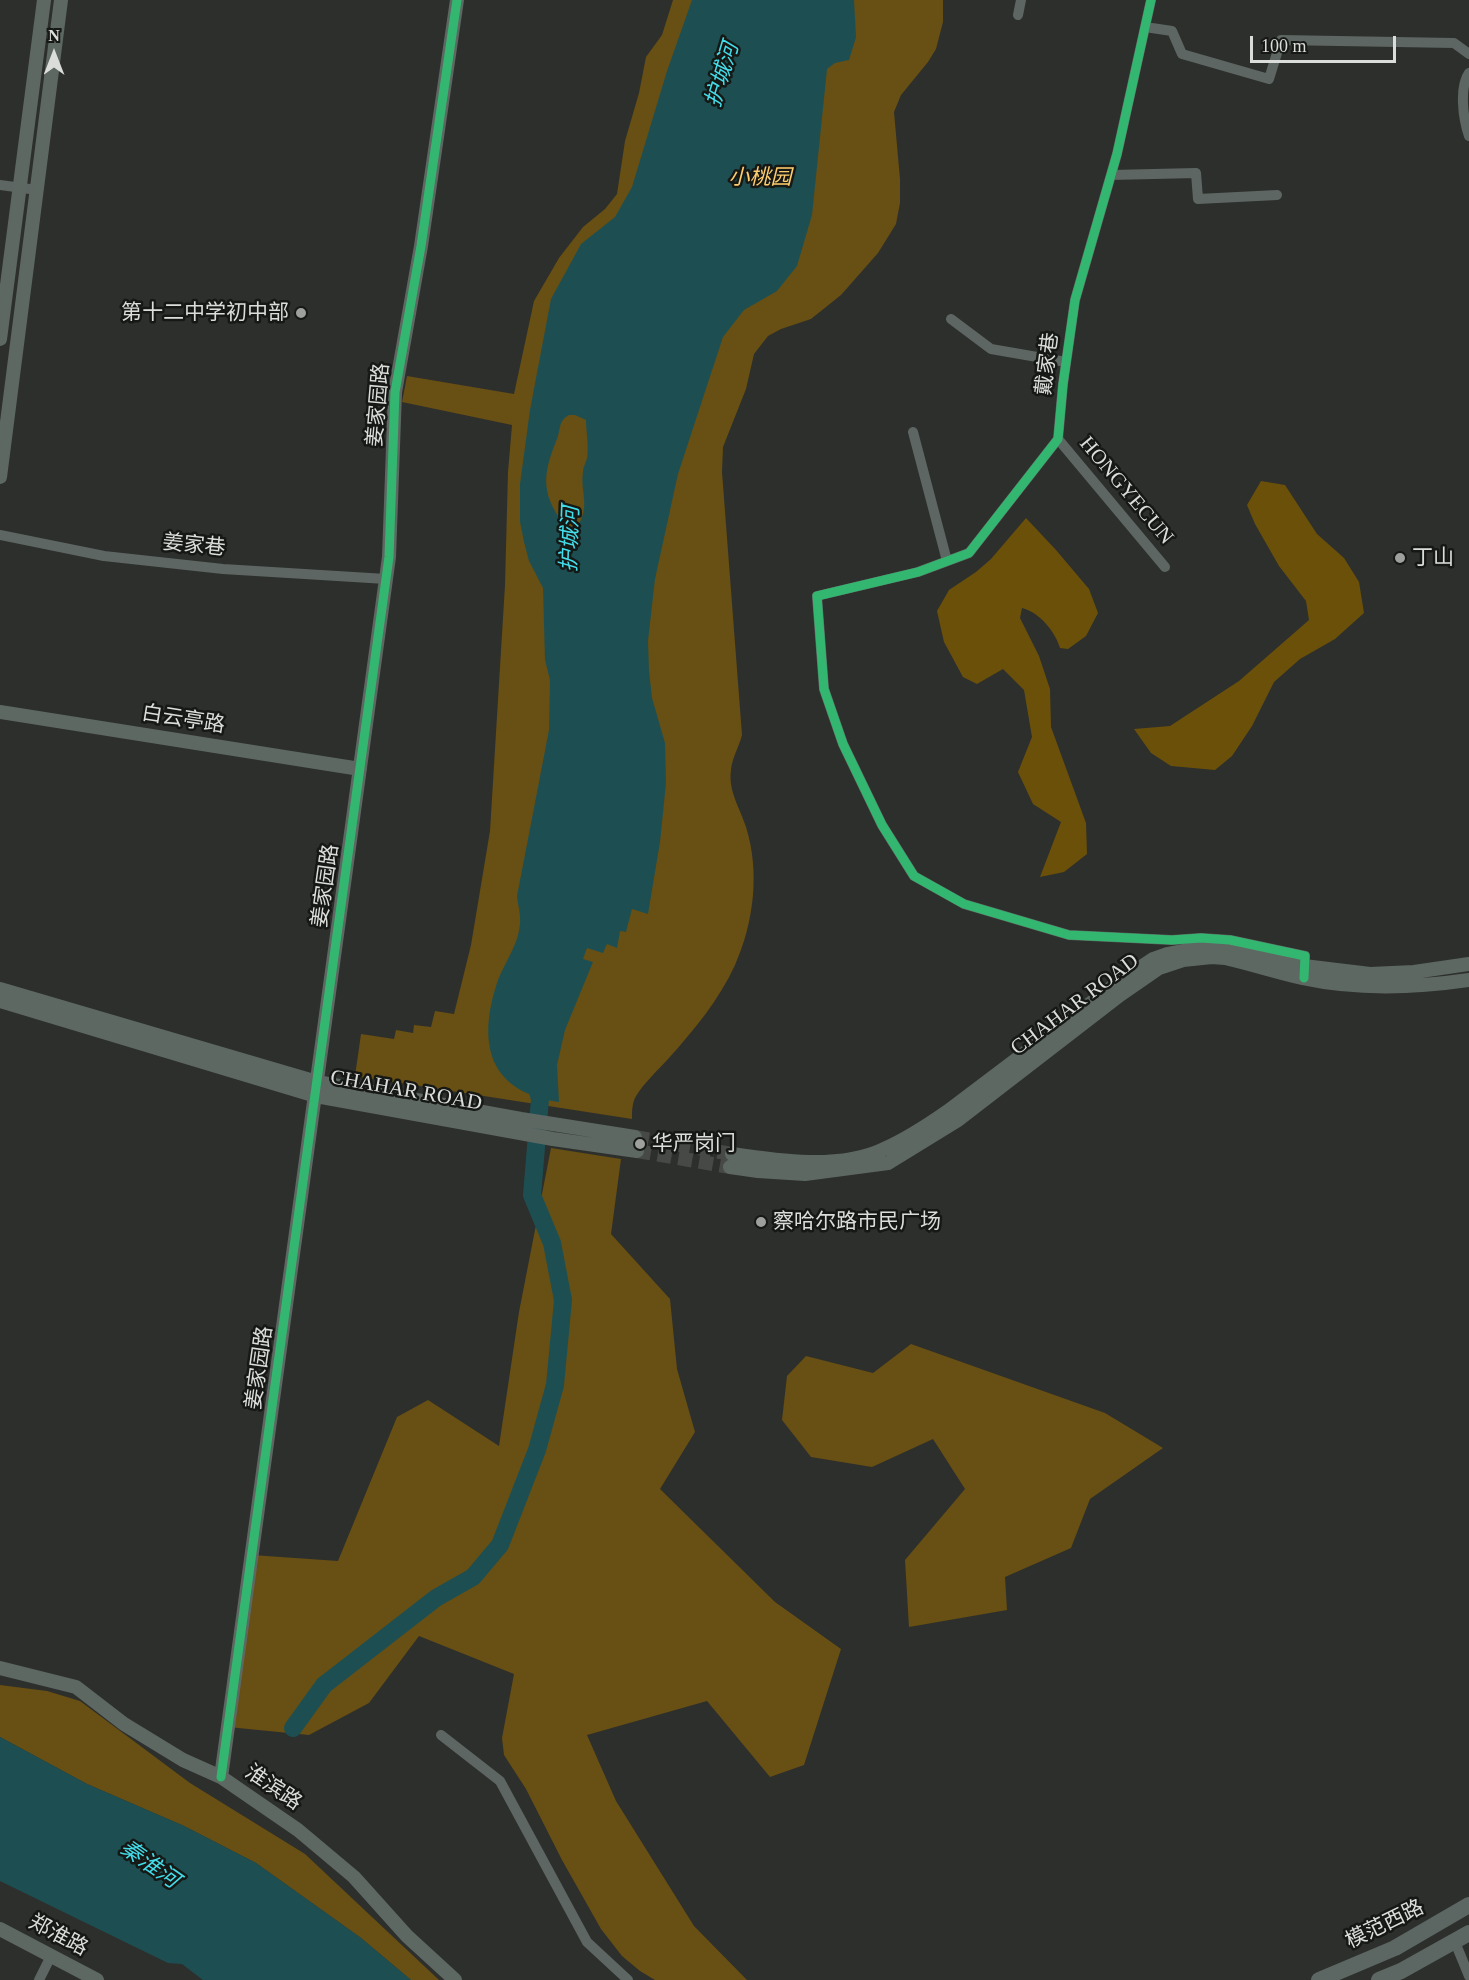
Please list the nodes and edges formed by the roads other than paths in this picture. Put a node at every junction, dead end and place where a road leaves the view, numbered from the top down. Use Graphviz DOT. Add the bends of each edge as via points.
graph roads {
  1 [pos="44,0"];
  2 [pos="61,0"];
  3 [pos="458,0"];
  4 [pos="1021,0"];
  5 [pos="1151,0"];
  6 [pos="1018,15"];
  7 [pos="1145,27"];
  8 [pos="1469,54"];
  9 [pos="1469,73"];
  10 [pos="1469,136"];
  11 [pos="1111,175"];
  12 [pos="0,185"];
  13 [pos="20,188"];
  14 [pos="37,190"];
  15 [pos="1277,195"];
  16 [pos="951,319"];
  17 [pos="0,339"];
  18 [pos="1066,362"];
  19 [pos="5,392"];
  20 [pos="913,432"];
  21 [pos="1058,439"];
  22 [pos="0,477"];
  23 [pos="0,535"];
  24 [pos="947,561"];
  25 [pos="1165,567"];
  26 [pos="386,579"];
  27 [pos="0,712"];
  28 [pos="360,769"];
  29 [pos="1469,964"];
  30 [pos="1304,972"];
  31 [pos="1469,980"];
  32 [pos="0,989"];
  33 [pos="0,1001"];
  34 [pos="316,1089"];
  35 [pos="519,1126"];
  36 [pos="731,1160"];
  37 [pos="0,1668"];
  38 [pos="441,1735"];
  39 [pos="221,1777"];
  40 [pos="1469,1905"];
  41 [pos="0,1929"];
  42 [pos="1462,1938"];
  43 [pos="51,1956"];
  44 [pos="1469,1976"];
  45 [pos="39,1980"];
  46 [pos="97,1980"];
  47 [pos="455,1980"];
  48 [pos="628,1980"];
  49 [pos="1318,1980"];
  50 [pos="1379,1980"];
  1 -- 13 [label="main road"];
  2 -- 14 [label="main road"];
  3 -- 26 [label="main road, 姜家园路" via="422,246 395,392"];
  4 -- 6 [label="street"];
  5 -- 7 [label="street, 戴家巷"];
  7 -- 8 [label="street" via="1172,31 1182,54 1269,79 1281,40 1454,43"];
  7 -- 11 [label="street, 戴家巷"];
  9 -- 10 [label="street" via="1464,80 1464,121"];
  11 -- 15 [label="street" via="1196,173 1198,199"];
  11 -- 18 [label="street, 戴家巷" via="1075,300"];
  12 -- 13 [label="street"];
  13 -- 14 [label="street"];
  13 -- 17 [label="main road"];
  14 -- 19 [label="main road"];
  16 -- 18 [label="street" via="991,349"];
  18 -- 21 [label="street, 戴家巷"];
  19 -- 22 [label="main road"];
  20 -- 24 [label="street"];
  21 -- 24 [label="street" via="969,553"];
  21 -- 25 [label="street, HONGYECUN"];
  23 -- 26 [label="street, 姜家巷" via="104,556 223,569"];
  24 -- 30 [label="street" via="918,572 817,596 824,689 843,744 882,825 914,876 964,904 1069,935 1230,940 1305,956"];
  26 -- 28 [label="main road, 姜家园路"];
  27 -- 28 [label="main road, 白云亭路"];
  28 -- 34 [label="main road, 姜家园路"];
  29 -- 30 [label="main road, CHAHAR ROAD" via="1414,972"];
  30 -- 31 [label="main road, CHAHAR ROAD" via="1356,985 1389,987"];
  30 -- 36 [label="main road, CHAHAR ROAD" via="1225,948 1167,954 1120,981 924,1128 882,1150 832,1161"];
  32 -- 34 [label="main road, CHAHAR ROAD"];
  33 -- 34 [label="main road, CHAHAR ROAD"];
  34 -- 35 [label="main road, CHAHAR ROAD"];
  34 -- 39 [label="main road, 姜家园路"];
  35 -- 35 [label="main road, CHAHAR ROAD" via="553,1139 636,1144 556,1125"];
  37 -- 39 [label="main road, 淮滨路" via="76,1687 124,1724 183,1760"];
  38 -- 48 [label="street" via="500,1781 587,1942"];
  39 -- 47 [label="main road, 淮滨路" via="298,1830 354,1877 407,1936"];
  40 -- 49 [label="main road, 模范西路" via="1395,1948"];
  41 -- 43 [label="main road, 郑淮路"];
  42 -- 44 [label="street"];
  42 -- 50 [label="main road"];
  43 -- 45 [label="street"];
  43 -- 46 [label="main road, 郑淮路"];
}
